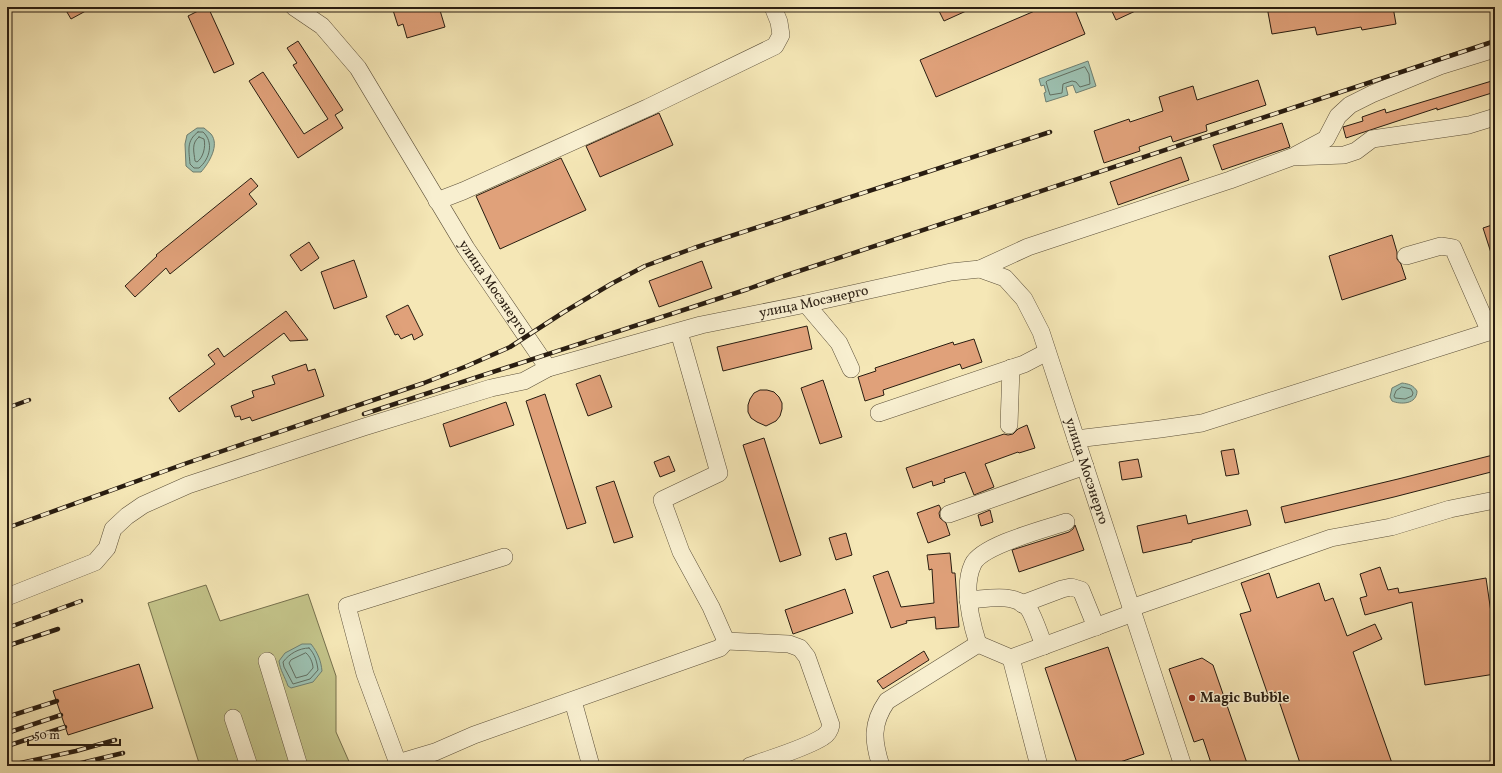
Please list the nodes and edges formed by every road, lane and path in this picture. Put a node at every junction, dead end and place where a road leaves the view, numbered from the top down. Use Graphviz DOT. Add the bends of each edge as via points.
graph roads {
  1 [pos="294,7"];
  2 [pos="772,7"];
  3 [pos="1495,49"];
  4 [pos="1495,117"];
  5 [pos="1292,157"];
  6 [pos="437,201"];
  7 [pos="1406,256"];
  8 [pos="980,269"];
  9 [pos="806,304"];
  10 [pos="1493,331"];
  11 [pos="679,332"];
  12 [pos="1047,352"];
  13 [pos="548,368"];
  14 [pos="1011,368"];
  15 [pos="851,369"];
  16 [pos="879,414"];
  17 [pos="1009,425"];
  18 [pos="1076,439"];
  19 [pos="1085,466"];
  20 [pos="1495,500"];
  21 [pos="949,514"];
  22 [pos="1066,522"];
  23 [pos="504,557"];
  24 [pos="7,597"];
  25 [pos="968,600"];
  26 [pos="1022,604"];
  27 [pos="1132,610"];
  28 [pos="1096,627"];
  29 [pos="726,641"];
  30 [pos="978,644"];
  31 [pos="1044,646"];
  32 [pos="1011,658"];
  33 [pos="267,661"];
  34 [pos="572,701"];
  35 [pos="233,718"];
  36 [pos="399,764"];
  37 [pos="249,766"];
  38 [pos="299,766"];
  39 [pos="591,766"];
  40 [pos="750,766"];
  41 [pos="881,766"];
  42 [pos="1039,766"];
  43 [pos="1183,766"];
  1 -- 6 [label="street, улица Мосэнерго" via="322,26 358,68"];
  2 -- 6 [label="street" via="782,35 775,46 647,108"];
  3 -- 5 [label="street" via="1440,66 1372,94 1338,116 1326,140"];
  4 -- 5 [label="street" via="1469,125 1372,140 1356,151 1344,155"];
  5 -- 8 [label="street" via="1028,247"];
  6 -- 13 [label="street, улица Мосэнерго"];
  7 -- 10 [label="street" via="1441,246 1453,248"];
  8 -- 9 [label="street, улица Мосэнерго" via="951,272"];
  8 -- 12 [label="street, улица Мосэнерго" via="1006,278 1024,299 1041,332"];
  9 -- 11 [label="street, улица Мосэнерго"];
  9 -- 15 [label="street" via="839,343"];
  10 -- 18 [label="street" via="1202,423"];
  11 -- 13 [label="street, улица Мосэнерго"];
  11 -- 29 [label="street" via="719,473 662,500 681,552"];
  12 -- 14 [label="street"];
  12 -- 18 [label="street, улица Мосэнерго"];
  13 -- 24 [label="street" via="524,381 491,388 364,427 188,485 126,516 113,529 107,548 95,562"];
  14 -- 16 [label="street"];
  14 -- 17 [label="street"];
  18 -- 19 [label="street, улица Мосэнерго"];
  19 -- 21 [label="street"];
  19 -- 27 [label="street, улица Мосэнерго"];
  20 -- 27 [label="street" via="1450,509 1391,527 1331,538"];
  22 -- 25 [label="street" via="994,546 982,553 973,563 969,576"];
  23 -- 36 [label="street" via="347,606 365,674"];
  25 -- 26 [label="street" via="1004,597"];
  25 -- 30 [label="street"];
  26 -- 28 [label="street" via="1062,589 1071,587 1081,590"];
  26 -- 31 [label="street" via="1028,608"];
  27 -- 28 [label="street"];
  27 -- 43 [label="street, улица Мосэнерго"];
  28 -- 31 [label="street"];
  29 -- 34 [label="street" via="720,648"];
  29 -- 40 [label="street" via="789,644 800,648 808,657 831,725 829,732 823,737"];
  30 -- 32 [label="street"];
  30 -- 41 [label="street" via="887,701 880,712 875,729 875,747"];
  31 -- 32 [label="street"];
  32 -- 42 [label="street"];
  33 -- 38 [label="street"];
  34 -- 36 [label="street"];
  34 -- 39 [label="street"];
  35 -- 37 [label="street"];
}
